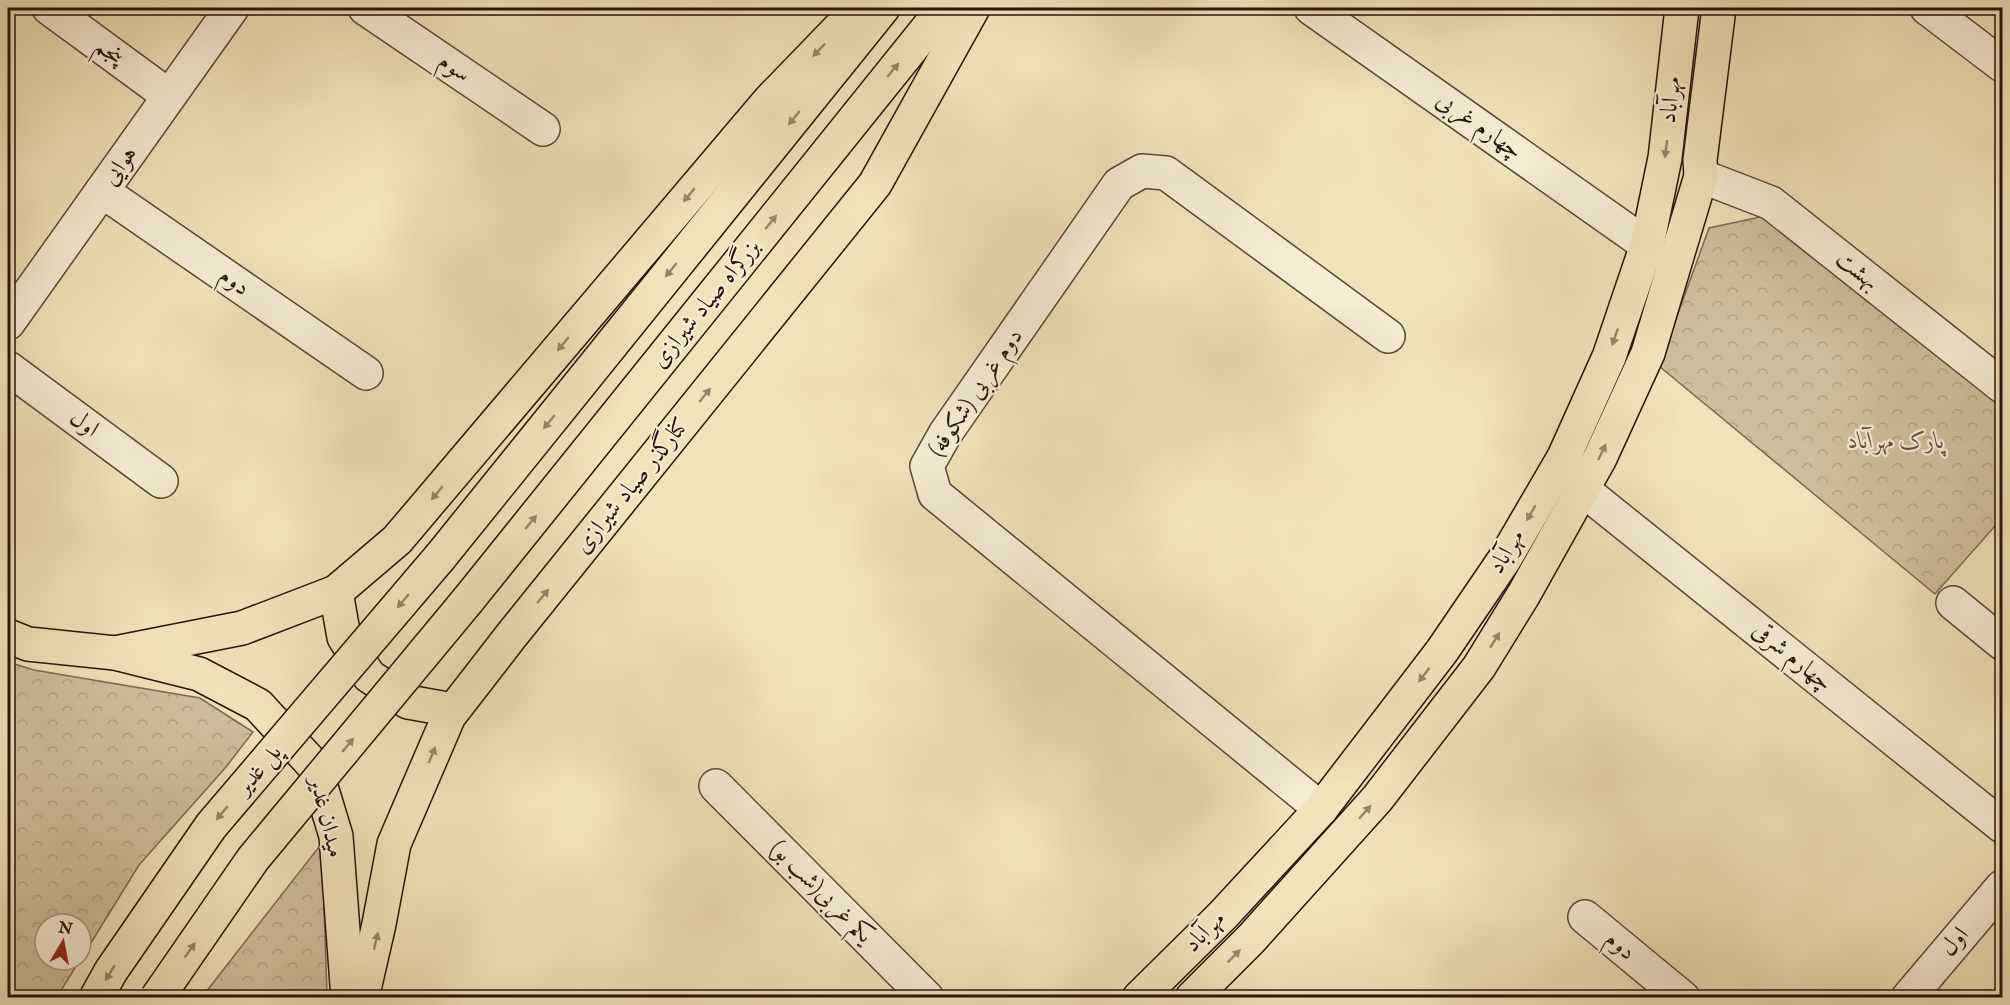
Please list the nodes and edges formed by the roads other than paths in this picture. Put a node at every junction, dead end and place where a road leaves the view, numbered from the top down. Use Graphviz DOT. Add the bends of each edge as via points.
graph roads {
  1 [pos="49,8"];
  2 [pos="232,8"];
  3 [pos="365,8"];
  4 [pos="859,8"];
  5 [pos="883,8"];
  6 [pos="944,8"];
  7 [pos="973,8"];
  8 [pos="1311,8"];
  9 [pos="1682,8"];
  10 [pos="1719,8"];
  11 [pos="1927,8"];
  12 [pos="2002,65"];
  13 [pos="169,96"];
  14 [pos="543,129"];
  15 [pos="1701,176"];
  16 [pos="102,191"];
  17 [pos="1647,245"];
  18 [pos="8,323"];
  19 [pos="1388,336"];
  20 [pos="8,368"];
  21 [pos="366,373"];
  22 [pos="2002,386"];
  23 [pos="161,481"];
  24 [pos="1582,489"];
  25 [pos="441,556"];
  26 [pos="336,592"];
  27 [pos="1953,603"];
  28 [pos="8,636"];
  29 [pos="2002,643"];
  30 [pos="115,653"];
  31 [pos="453,710"];
  32 [pos="716,786"];
  33 [pos="1321,809"];
  34 [pos="2002,826"];
  35 [pos="2002,887"];
  36 [pos="1585,917"];
  37 [pos="96,998"];
  38 [pos="157,998"];
  39 [pos="348,998"];
  40 [pos="362,998"];
  41 [pos="927,998"];
  42 [pos="1139,998"];
  43 [pos="1192,998"];
  44 [pos="1683,998"];
  45 [pos="1908,998"];
  1 -- 13 [label="street, پنجم"];
  2 -- 13 [label="street, هوایی"];
  3 -- 14 [label="street, سوم"];
  4 -- 26 [label="main road, one-way" via="770,100 397,540"];
  5 -- 25 [label="main road, بزرگراه صیاد شیرازی, one-way"];
  38 -- 6 [label="main road, بزرگراه صیاد شیرازی, one-way, bridge" via="254,860"];
  31 -- 7 [label="main road, کنارگذر صیاد شیرازی, one-way" via="875,184"];
  8 -- 17 [label="street, چهارم غربی"];
  9 -- 17 [label="main road, مهرآباد, one-way" via="1665,158"];
  10 -- 15 [label="main road, مهرآباد"];
  11 -- 12 [label="street"];
  13 -- 16 [label="street, هوایی"];
  15 -- 22 [label="street, بهشت" via="1771,203"];
  24 -- 15 [label="main road, مهرآباد, one-way" via="1648,353"];
  16 -- 18 [label="street, هوایی"];
  16 -- 21 [label="street, دوم"];
  17 -- 33 [label="main road, مهرآباد, one-way" via="1609,357 1564,457 1504,560 1442,651"];
  19 -- 33 [label="street, دوم غربی (شکوفه)" via="1166,173 1142,171 1119,184 927,465 935,494"];
  20 -- 23 [label="street, اول"];
  24 -- 34 [label="street, چهارم شرقی"];
  43 -- 24 [label="main road, مهرآباد, one-way" via="1251,939 1377,799 1479,667"];
  25 -- 37 [label="main road, پل غدیر, one-way, bridge" via="211,826"];
  26 -- 30 [label="main road" via="242,628"];
  26 -- 31 [label="main road" via="344,637 369,676 408,702"];
  27 -- 29 [label="street"];
  28 -- 30 [label="main road, میدان غدیر" via="28,644"];
  30 -- 39 [label="main road, میدان غدیر" via="199,674 258,705 315,767 336,836"];
  40 -- 31 [label="main road, کنارگذر صیاد شیرازی, one-way" via="394,844"];
  32 -- 41 [label="street, یکم غربی(شب بو)"];
  33 -- 42 [label="main road, مهرآباد"];
  35 -- 45 [label="street, اول"];
  36 -- 44 [label="street, دوم"];
}
